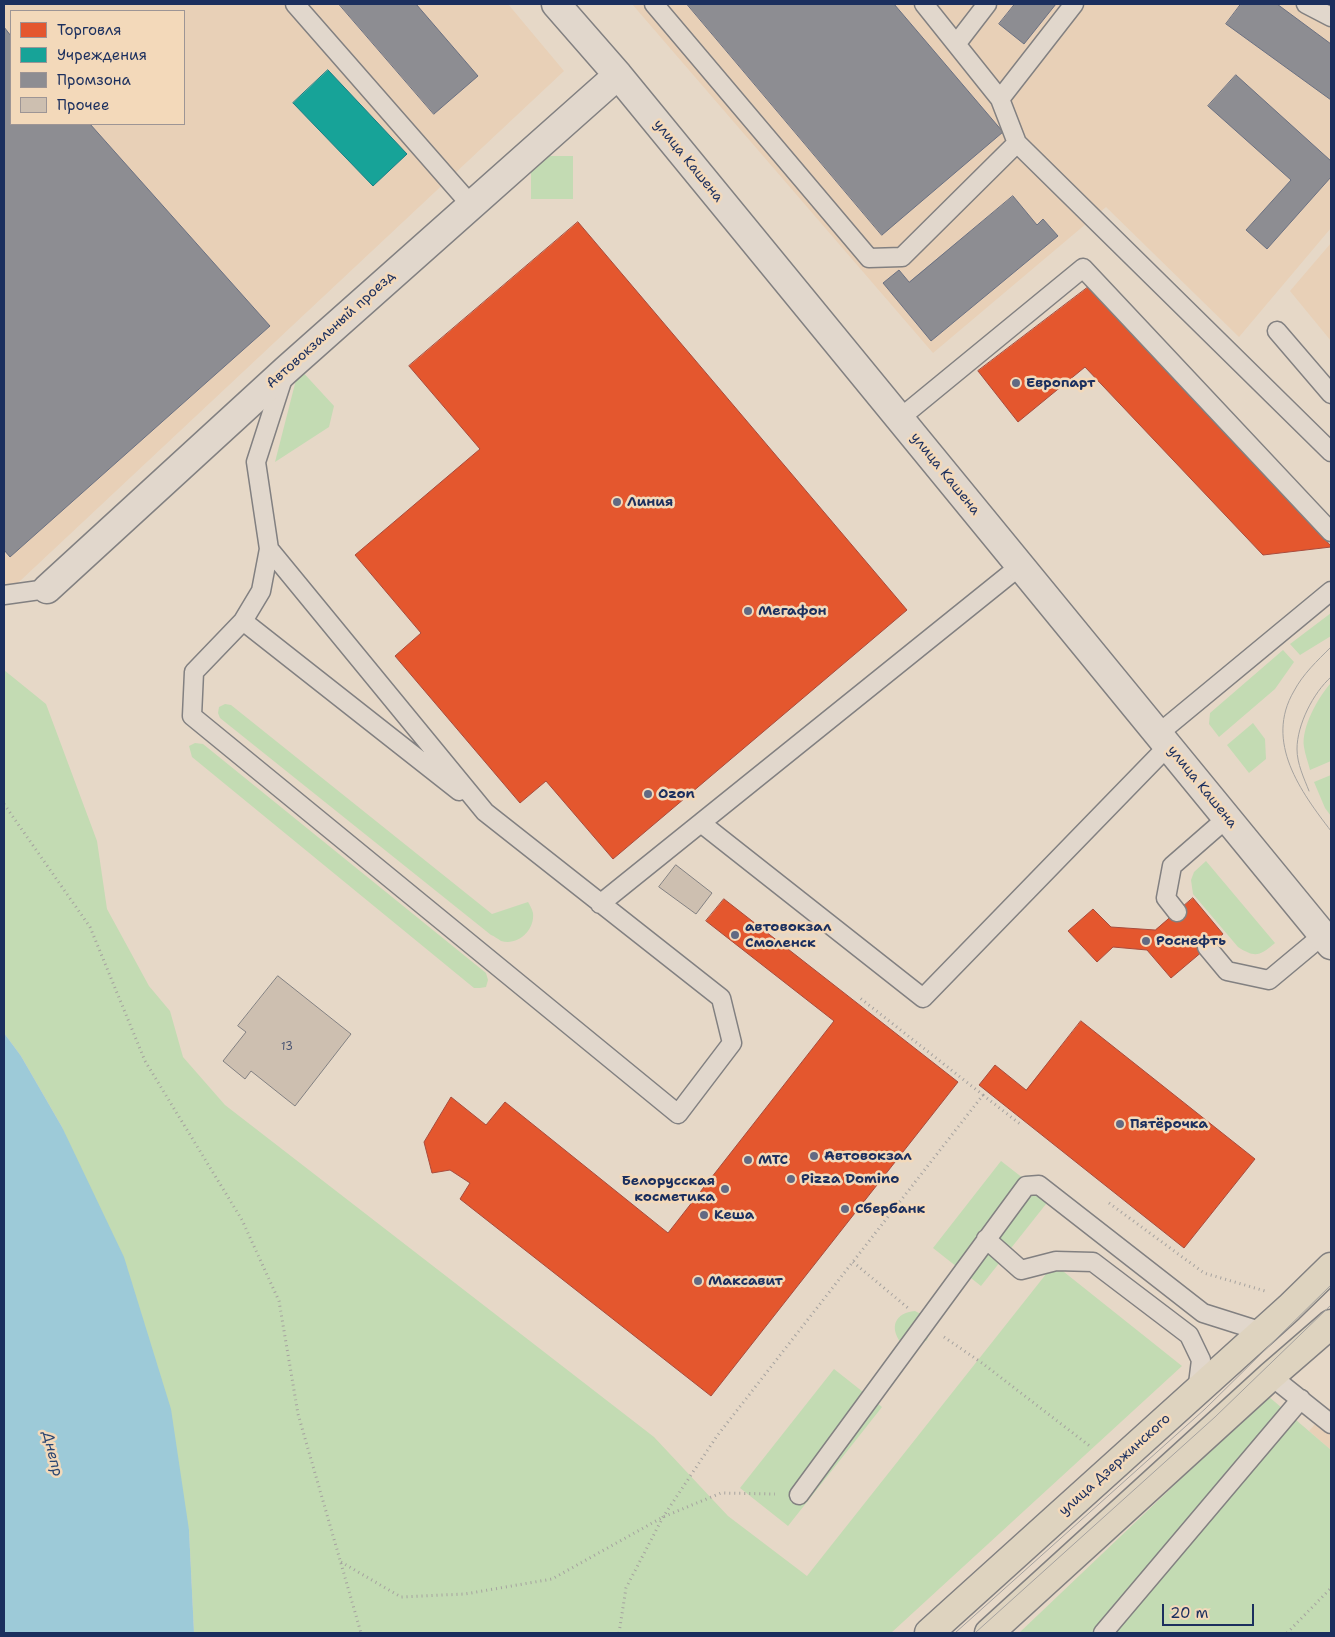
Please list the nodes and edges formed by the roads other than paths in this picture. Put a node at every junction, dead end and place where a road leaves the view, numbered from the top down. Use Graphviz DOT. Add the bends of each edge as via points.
graph roads {
  1 [pos="295,4"];
  2 [pos="556,4"];
  3 [pos="654,4"];
  4 [pos="924,4"];
  5 [pos="987,4"];
  6 [pos="1074,4"];
  7 [pos="1306,4"];
  8 [pos="1331,17"];
  9 [pos="956,43"];
  10 [pos="618,75"];
  11 [pos="1000,99"];
  12 [pos="1018,143"];
  13 [pos="471,205"];
  14 [pos="1277,331"];
  15 [pos="286,370"];
  16 [pos="1331,394"];
  17 [pos="899,419"];
  18 [pos="1331,452"];
  19 [pos="1331,532"];
  20 [pos="269,549"];
  21 [pos="1020,566"];
  22 [pos="47,589"];
  23 [pos="1331,591"];
  24 [pos="4,595"];
  25 [pos="243,621"];
  26 [pos="1163,740"];
  27 [pos="485,812"];
  28 [pos="1227,818"];
  29 [pos="701,823"];
  30 [pos="600,904"];
  31 [pos="1177,912"];
  32 [pos="1327,940"];
  33 [pos="1207,947"];
  34 [pos="986,1239"];
  35 [pos="1331,1256"];
  36 [pos="1331,1267"];
  37 [pos="1301,1296"];
  38 [pos="1331,1324"];
  39 [pos="1263,1332"];
  40 [pos="1271,1376"];
  41 [pos="1197,1392"];
  42 [pos="1301,1400"];
  43 [pos="1331,1424"];
  44 [pos="799,1495"];
  45 [pos="929,1633"];
  46 [pos="989,1633"];
  47 [pos="1103,1633"];
  1 -- 13 [label="lane"];
  2 -- 10 [label="street, улица Кашена"];
  3 -- 12 [label="lane" via="869,258 902,257"];
  4 -- 9 [label="lane"];
  5 -- 9 [label="lane"];
  6 -- 11 [label="lane"];
  7 -- 8 [label="lane"];
  9 -- 11 [label="lane"];
  10 -- 13 [label="street, Автовокзальный проезд"];
  10 -- 17 [label="street, улица Кашена"];
  11 -- 12 [label="lane"];
  12 -- 18 [label="lane"];
  13 -- 15 [label="street, Автовокзальный проезд"];
  14 -- 16 [label="lane"];
  15 -- 20 [label="lane" via="256,462"];
  15 -- 22 [label="street, Автовокзальный проезд"];
  17 -- 19 [label="lane" via="1083,268"];
  17 -- 21 [label="street, улица Кашена"];
  20 -- 25 [label="lane" via="261,591"];
  20 -- 27 [label="lane"];
  21 -- 26 [label="street, улица Кашена"];
  21 -- 29 [label="lane"];
  22 -- 24 [label="lane"];
  23 -- 26 [label="lane"];
  25 -- 27 [label="lane"];
  25 -- 30 [label="lane" via="194,672 192,716 678,1114 732,1043 721,998"];
  26 -- 28 [label="street, улица Кашена"];
  26 -- 29 [label="lane" via="923,998"];
  27 -- 30 [label="lane"];
  28 -- 31 [label="lane" via="1172,866 1166,898"];
  28 -- 32 [label="street, улица Кашена"];
  29 -- 30 [label="lane"];
  32 -- 33 [label="lane" via="1269,980 1227,971"];
  34 -- 39 [label="lane" via="1026,1186 1040,1185 1203,1313"];
  34 -- 41 [label="lane" via="1021,1270 1056,1261 1093,1262 1189,1335 1201,1360"];
  34 -- 44 [label="lane"];
  35 -- 37 [label="street, улица Дзержинского"];
  36 -- 37 [label="main road, улица Дзержинского"];
  37 -- 39 [label="main road, улица Дзержинского"];
  38 -- 40 [label="main road"];
  39 -- 41 [label="main road, улица Дзержинского"];
  40 -- 42 [label="lane"];
  40 -- 46 [label="main road"];
  41 -- 45 [label="main road, улица Дзержинского"];
  42 -- 43 [label="lane"];
  42 -- 47 [label="lane"];
}
